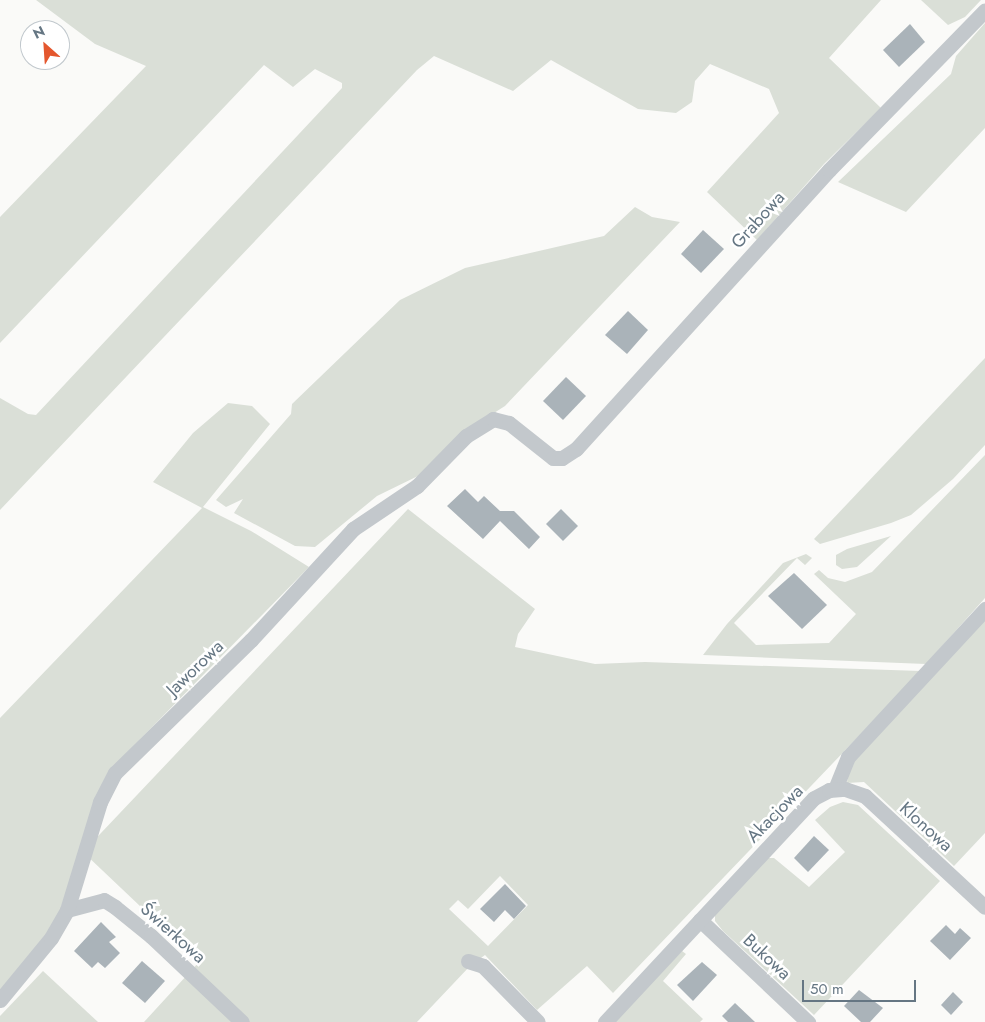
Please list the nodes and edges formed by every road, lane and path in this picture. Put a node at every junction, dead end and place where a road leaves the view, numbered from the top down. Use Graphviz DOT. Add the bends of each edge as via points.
graph roads {
  1 [pos="985,10"];
  2 [pos="493,419"];
  3 [pos="985,609"];
  4 [pos="835,789"];
  5 [pos="985,906"];
  6 [pos="68,910"];
  7 [pos="700,920"];
  8 [pos="468,961"];
  9 [pos="0,1000"];
  10 [pos="242,1022"];
  11 [pos="538,1022"];
  12 [pos="605,1022"];
  13 [pos="808,1022"];
  1 -- 2 [label="street, Grabowa" via="829,170 576,449 562,458 553,458 509,423"];
  2 -- 6 [label="street, Jaworowa" via="466,436 417,486 353,529 251,640 115,773 100,802"];
  3 -- 4 [label="street" via="848,757"];
  4 -- 5 [label="street, Klonowa" via="865,796"];
  4 -- 7 [label="street, Akacjowa" via="814,798"];
  6 -- 9 [label="street, Jaworowa" via="51,938"];
  6 -- 10 [label="street, Świerkowa" via="104,900 115,906"];
  7 -- 12 [label="street, Akacjowa"];
  7 -- 13 [label="street, Bukowa"];
  8 -- 11 [label="street" via="483,966"];
}
